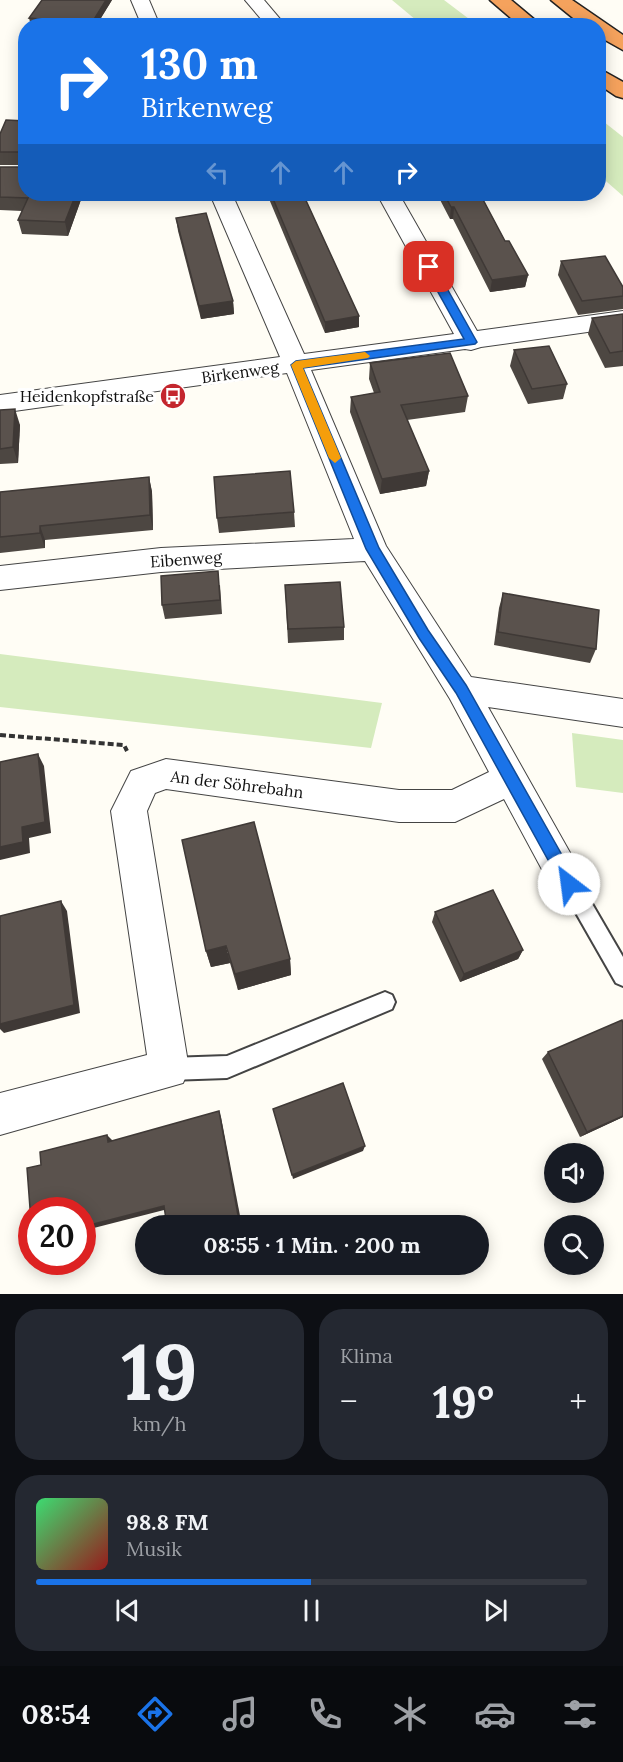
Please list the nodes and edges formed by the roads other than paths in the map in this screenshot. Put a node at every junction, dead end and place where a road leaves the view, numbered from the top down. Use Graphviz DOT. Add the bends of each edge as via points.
graph roads {
  1 [pos="140,0"];
  2 [pos="254,0"];
  3 [pos="499,0"];
  4 [pos="560,0"];
  5 [pos="148,18"];
  6 [pos="271,18"];
  7 [pos="523,18"];
  8 [pos="586,18"];
  9 [pos="606,32"];
  10 [pos="623,44"];
  11 [pos="606,80"];
  12 [pos="623,92"];
  13 [pos="224,201"];
  14 [pos="392,201"];
  15 [pos="623,319"];
  16 [pos="471,342"];
  17 [pos="296,365"];
  18 [pos="0,404"];
  19 [pos="373,549"];
  20 [pos="0,578"];
  21 [pos="461,689"];
  22 [pos="623,713"];
  23 [pos="510,778"];
  24 [pos="559,865"];
  25 [pos="623,976"];
  26 [pos="385,1002"];
  27 [pos="169,1069"];
  28 [pos="0,1114"];
  1 -- 5 [label="street"];
  2 -- 6 [label="street"];
  3 -- 7 [label="highway"];
  4 -- 8 [label="highway"];
  9 -- 10 [label="highway"];
  11 -- 12 [label="highway"];
  13 -- 17 [label="street"];
  14 -- 16 [label="street"];
  15 -- 16 [label="street, Birkenweg"];
  16 -- 17 [label="street, Birkenweg"];
  17 -- 18 [label="street, Birkenweg"];
  17 -- 19 [label="street"];
  19 -- 20 [label="street, Eibenweg" via="161,560"];
  19 -- 21 [label="street"];
  21 -- 22 [label="street"];
  21 -- 23 [label="street"];
  23 -- 24 [label="street"];
  23 -- 27 [label="street, An der Söhrebahn" via="455,806 399,806 166,774 143,782 129,811"];
  24 -- 25 [label="lane"];
  26 -- 27 [label="lane" via="227,1067"];
  27 -- 28 [label="street"];
}
